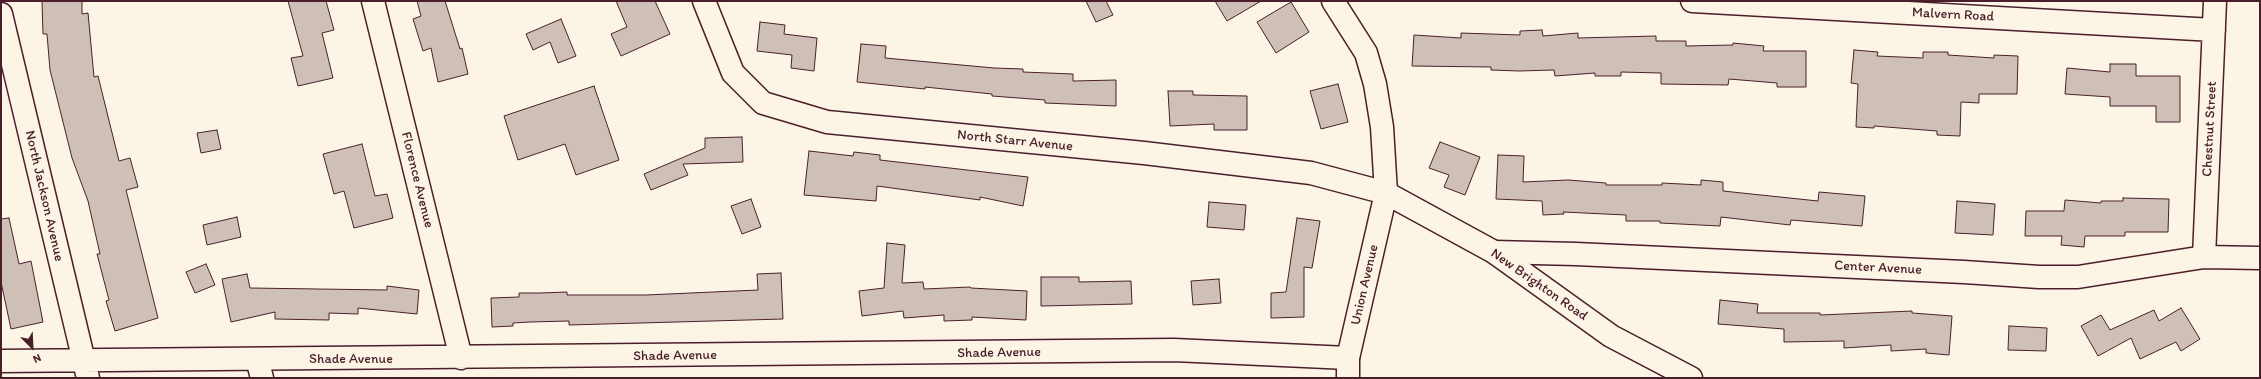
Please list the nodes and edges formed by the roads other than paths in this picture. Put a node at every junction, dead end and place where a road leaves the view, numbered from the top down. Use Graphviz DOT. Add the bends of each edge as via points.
graph roads {
  1 [pos="373,1"];
  2 [pos="704,1"];
  3 [pos="1333,1"];
  4 [pos="1692,1"];
  5 [pos="2215,1"];
  6 [pos="1,14"];
  7 [pos="2214,30"];
  8 [pos="1386,193"];
  9 [pos="1494,252"];
  10 [pos="2204,257"];
  11 [pos="2260,258"];
  12 [pos="461,358"];
  13 [pos="1,361"];
  14 [pos="1348,368"];
  15 [pos="259,369"];
  16 [pos="86,370"];
  17 [pos="1691,378"];
  1 -- 12 [label="street, Florence Avenue"];
  2 -- 8 [label="street, North Starr Avenue" via="733,73 763,103 827,122 1144,153 1311,173"];
  3 -- 8 [label="street, Union Avenue" via="1366,53 1375,84 1382,127"];
  4 -- 7 [label="street, Malvern Road"];
  5 -- 7 [label="street, Chestnut Street"];
  6 -- 16 [label="street, North Jackson Avenue"];
  7 -- 10 [label="street, Chestnut Street"];
  8 -- 9 [label="street, New Brighton Road"];
  8 -- 14 [label="street, Union Avenue"];
  9 -- 10 [label="street, Center Avenue" via="1631,256 2039,277 2078,277"];
  9 -- 17 [label="street, New Brighton Road" via="1611,336"];
  10 -- 11 [label="street, Center Avenue"];
  12 -- 14 [label="street, Shade Avenue" via="1174,350"];
  12 -- 15 [label="street, Shade Avenue"];
  13 -- 16 [label="street, Shade Avenue"];
  15 -- 16 [label="street, Shade Avenue"];
}
